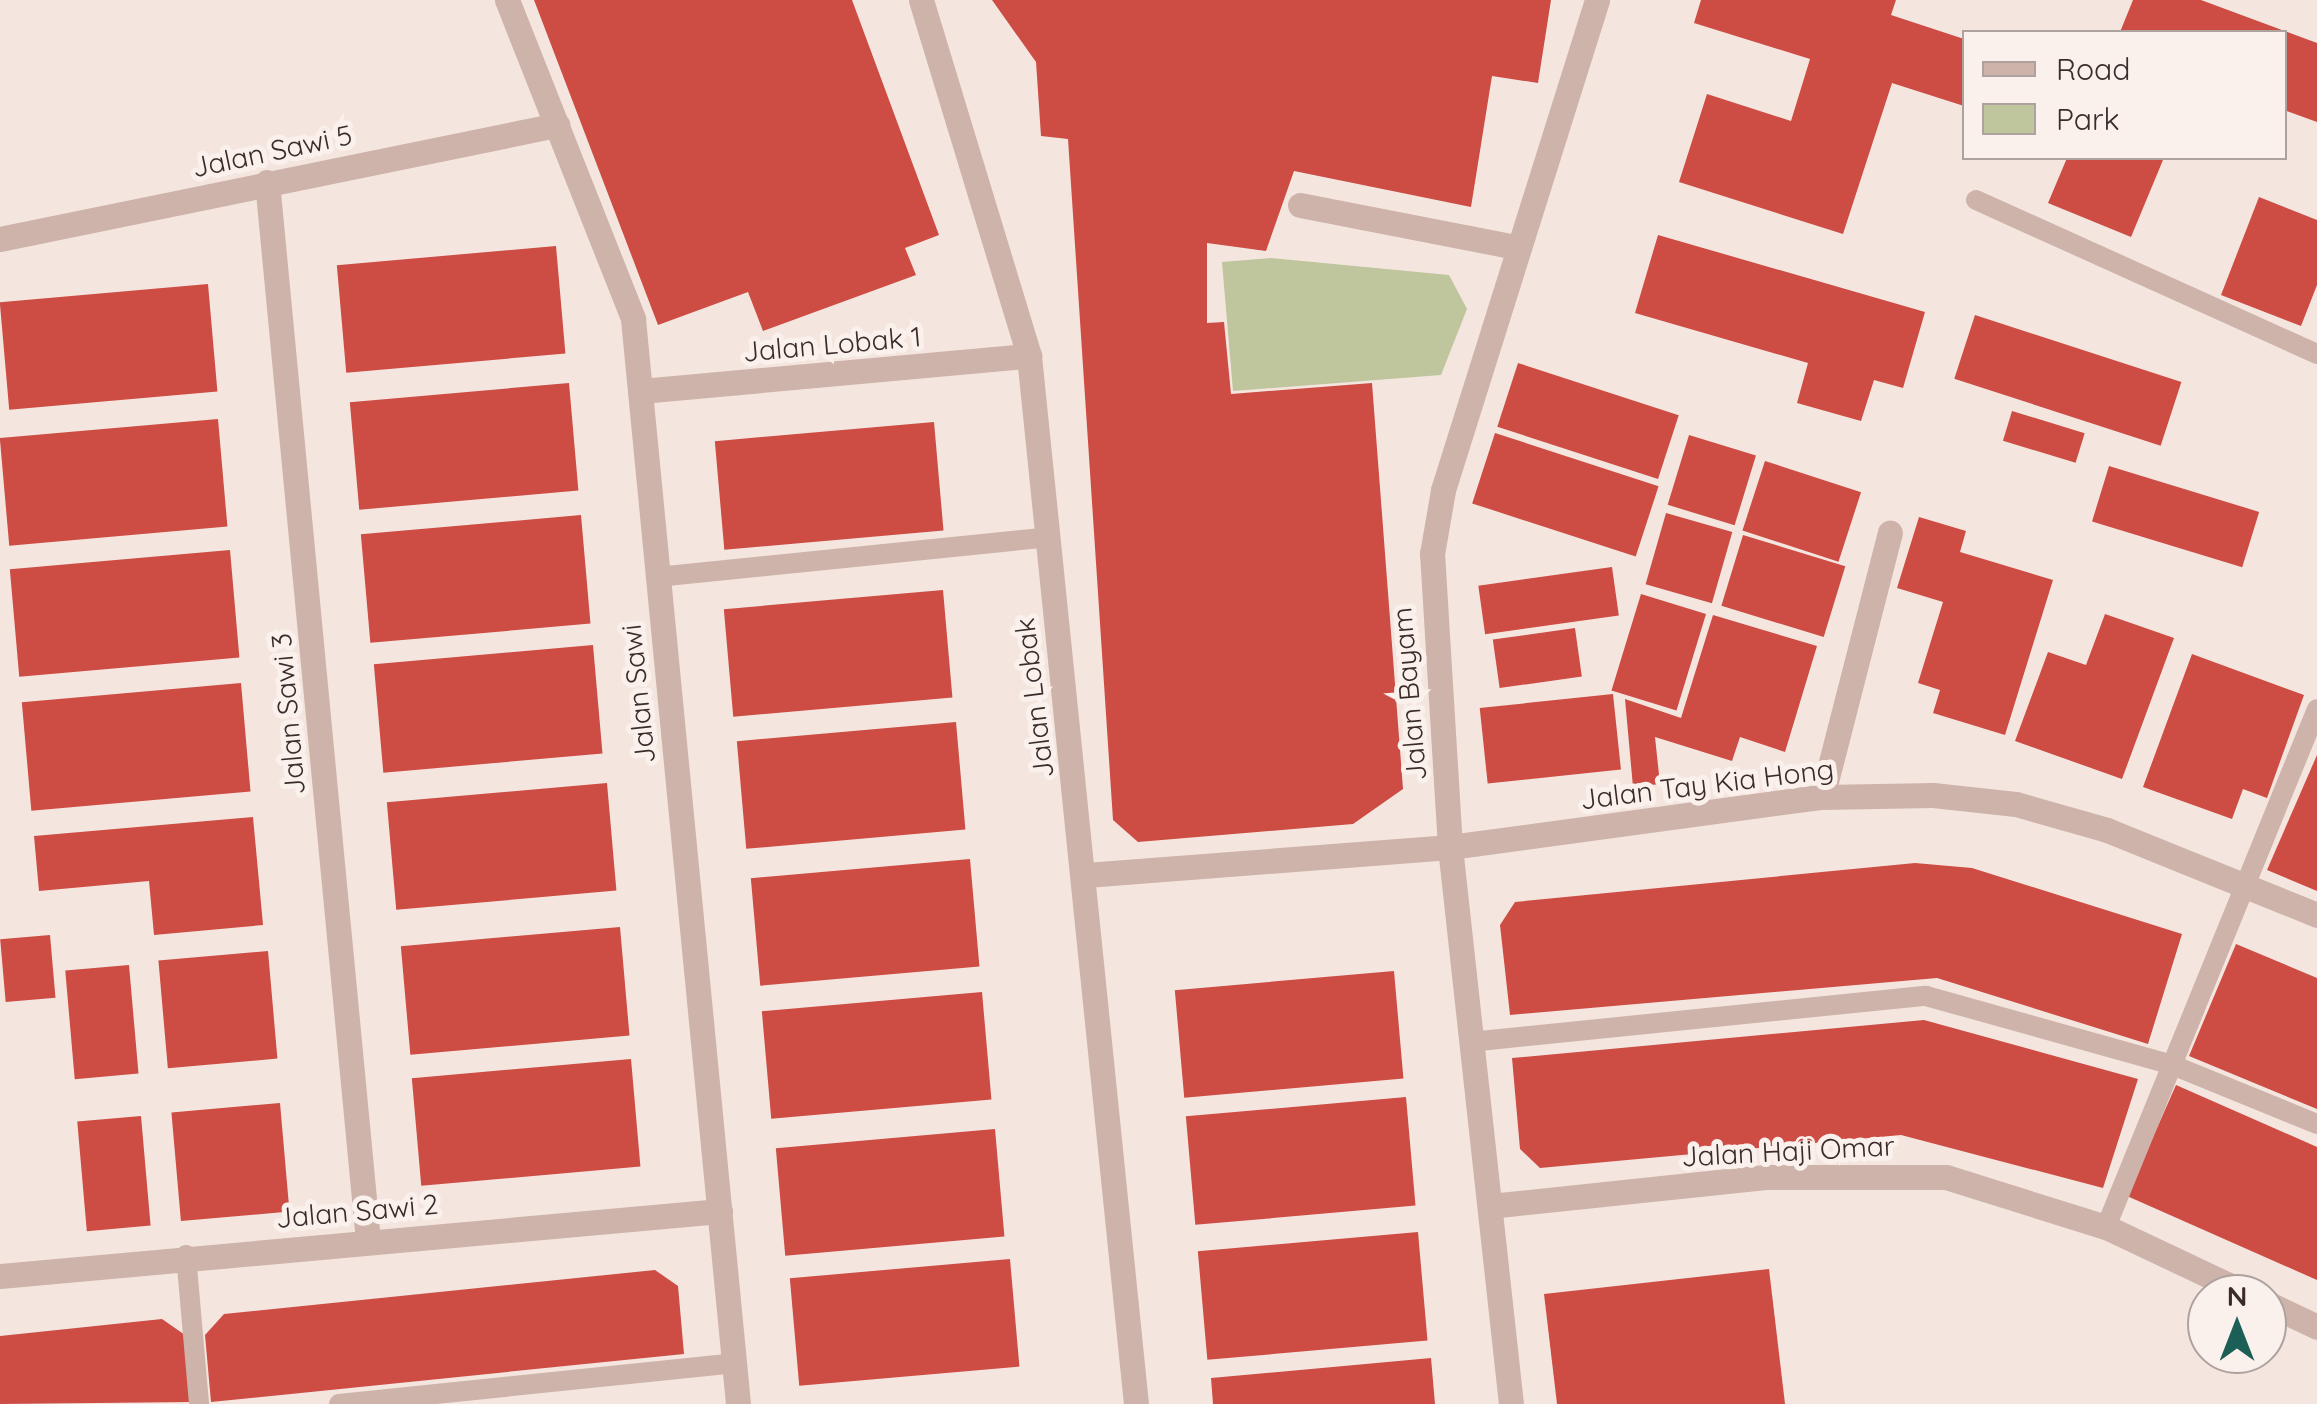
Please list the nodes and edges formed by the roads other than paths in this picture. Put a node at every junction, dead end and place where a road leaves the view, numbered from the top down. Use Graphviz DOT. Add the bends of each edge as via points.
graph roads {
  1 [pos="507,0"];
  2 [pos="921,0"];
  3 [pos="1596,0"];
  4 [pos="556,125"];
  5 [pos="267,182"];
  6 [pos="1976,200"];
  7 [pos="1300,205"];
  8 [pos="0,239"];
  9 [pos="1518,247"];
  10 [pos="2317,354"];
  11 [pos="1029,356"];
  12 [pos="641,391"];
  13 [pos="1890,533"];
  14 [pos="1044,538"];
  15 [pos="657,577"];
  16 [pos="2317,709"];
  17 [pos="1822,796"];
  18 [pos="1450,847"];
  19 [pos="1086,876"];
  20 [pos="2241,883"];
  21 [pos="2317,916"];
  22 [pos="1470,1042"];
  23 [pos="2170,1064"];
  24 [pos="2317,1124"];
  25 [pos="1490,1206"];
  26 [pos="720,1211"];
  27 [pos="2106,1227"];
  28 [pos="368,1241"];
  29 [pos="186,1255"];
  30 [pos="2206,1274"];
  31 [pos="0,1276"];
  32 [pos="2287,1313"];
  33 [pos="2317,1327"];
  34 [pos="734,1363"];
  35 [pos="199,1404"];
  36 [pos="339,1404"];
  37 [pos="738,1404"];
  38 [pos="1136,1404"];
  39 [pos="1511,1404"];
  1 -- 4 [label="street, Jalan Sawi"];
  2 -- 11 [label="street, Jalan Lobak"];
  3 -- 9 [label="street, Jalan Bayam"];
  4 -- 5 [label="street, Jalan Sawi 5"];
  4 -- 12 [label="street, Jalan Sawi" via="634,319"];
  5 -- 8 [label="street, Jalan Sawi 5"];
  5 -- 28 [label="street, Jalan Sawi 3"];
  6 -- 10 [label="lane"];
  7 -- 9 [label="street"];
  9 -- 18 [label="street, Jalan Bayam" via="1432,554"];
  11 -- 12 [label="street, Jalan Lobak 1"];
  11 -- 14 [label="street, Jalan Lobak"];
  12 -- 15 [label="street, Jalan Sawi"];
  13 -- 17 [label="street"];
  14 -- 15 [label="lane"];
  14 -- 19 [label="street, Jalan Lobak"];
  15 -- 26 [label="street, Jalan Sawi"];
  16 -- 20 [label="lane"];
  17 -- 18 [label="street, Jalan Tay Kia Hong"];
  17 -- 20 [label="street, Jalan Tay Kia Hong" via="2016,804"];
  18 -- 19 [label="street, Jalan Tay Kia Hong"];
  18 -- 22 [label="street, Jalan Bayam"];
  19 -- 38 [label="street, Jalan Lobak"];
  20 -- 21 [label="street, Jalan Tay Kia Hong"];
  20 -- 23 [label="lane"];
  22 -- 23 [label="lane" via="1917,995"];
  22 -- 25 [label="street, Jalan Bayam"];
  23 -- 24 [label="lane"];
  23 -- 27 [label="lane"];
  25 -- 27 [label="street, Jalan Haji Omar" via="1867,1171 1946,1177"];
  25 -- 39 [label="street, Jalan Bayam"];
  26 -- 28 [label="street, Jalan Sawi 2"];
  26 -- 34 [label="street, Jalan Sawi"];
  27 -- 30 [label="street, Jalan Haji Omar"];
  28 -- 29 [label="street, Jalan Sawi 2"];
  29 -- 31 [label="street, Jalan Sawi 2"];
  29 -- 35 [label="lane"];
  32 -- 33 [label="street"];
  34 -- 36 [label="lane"];
  34 -- 37 [label="street, Jalan Sawi"];
}
